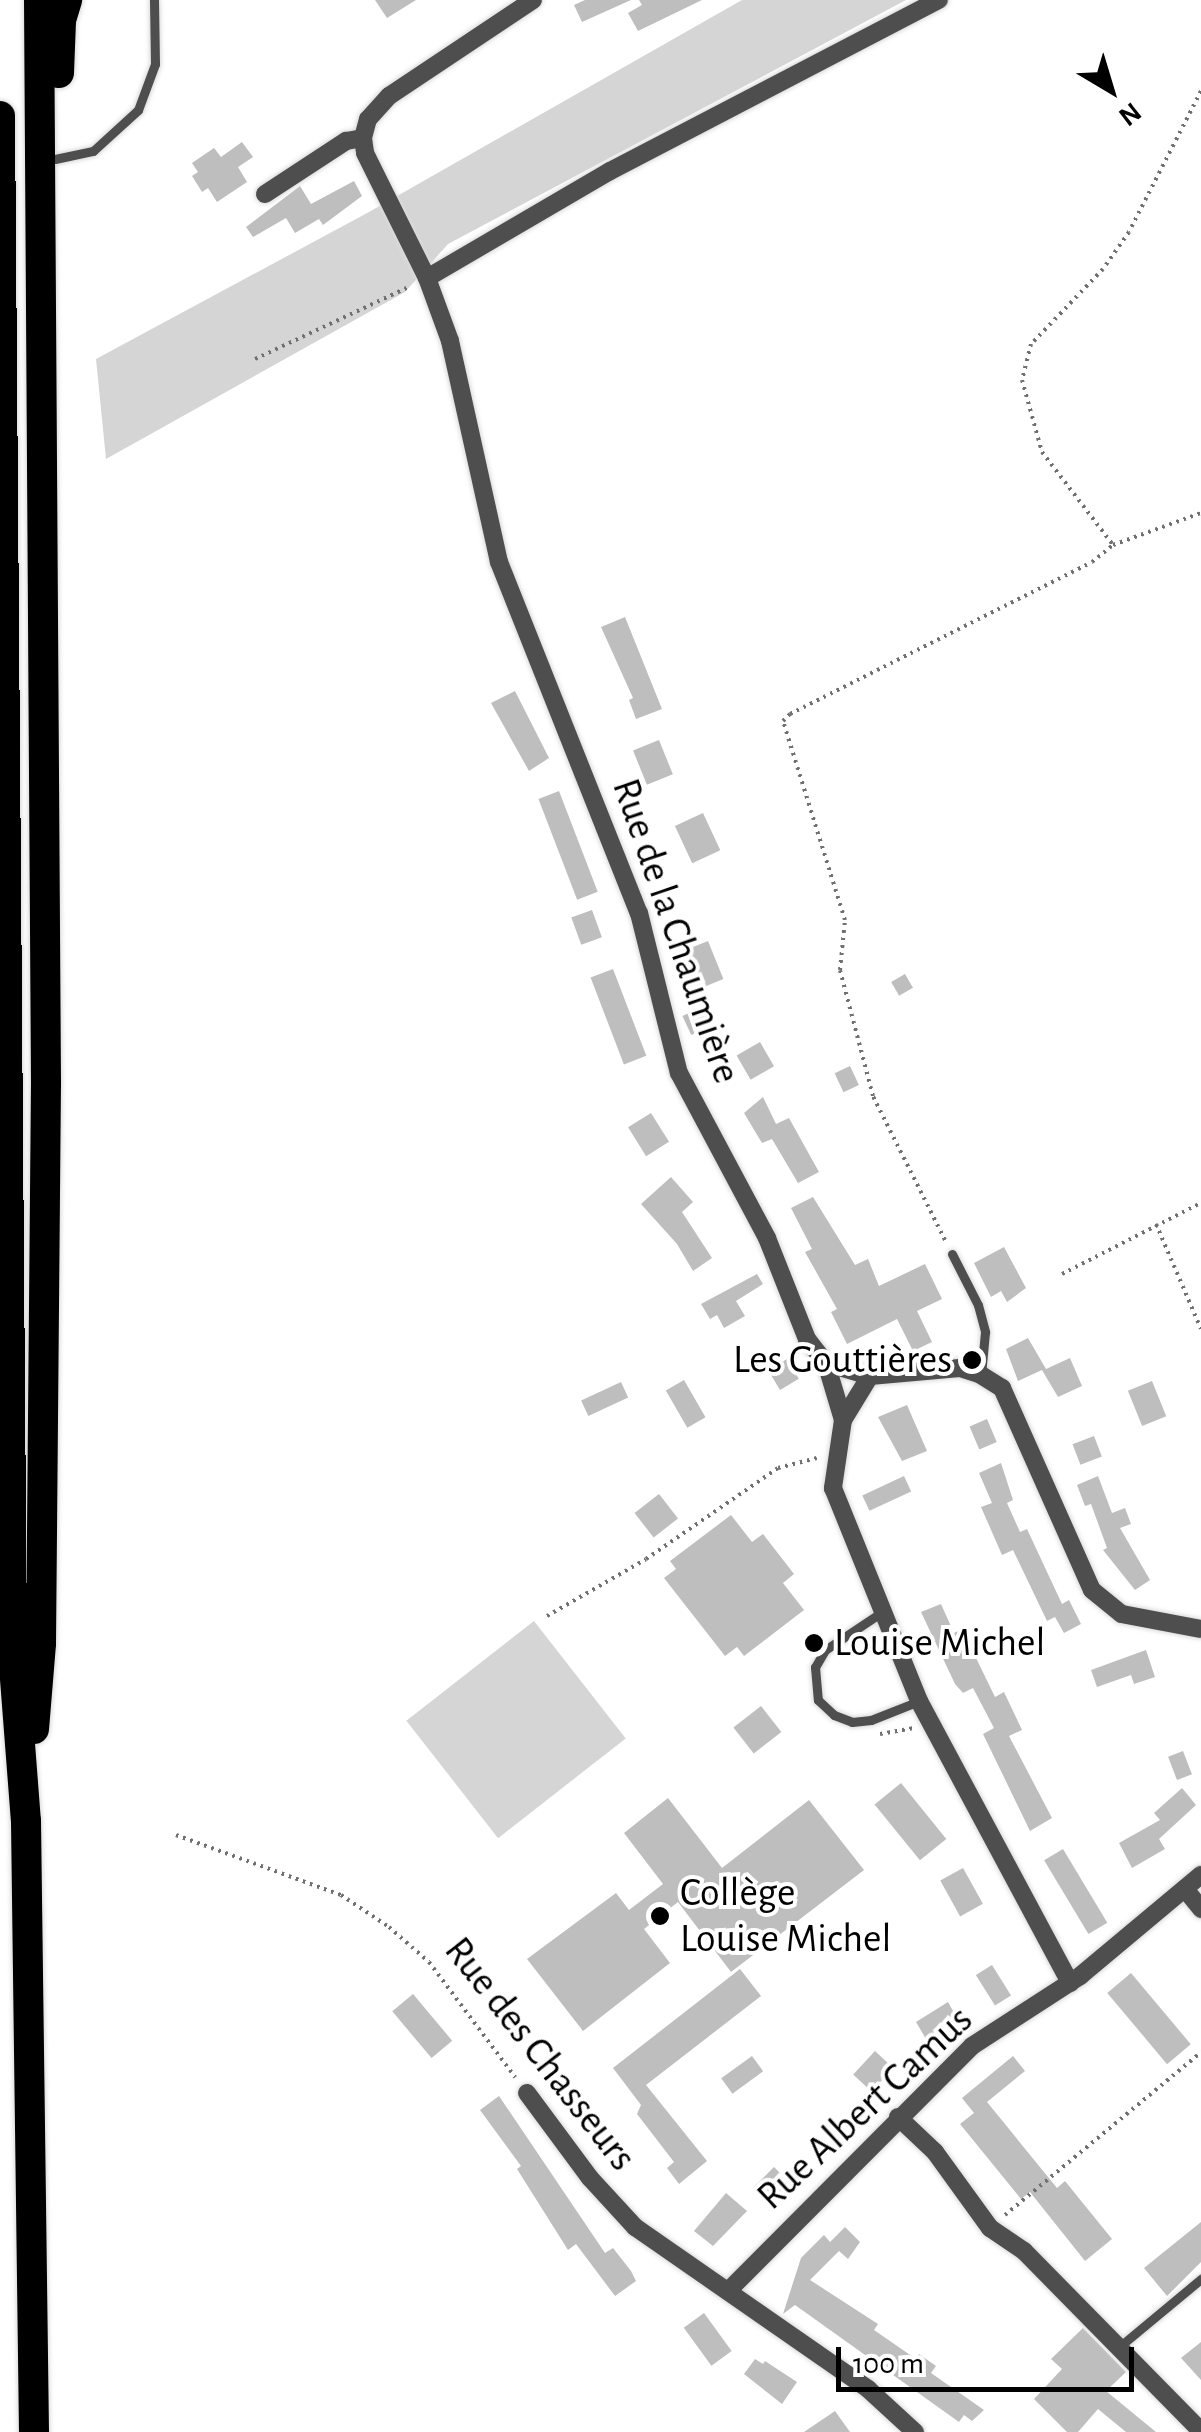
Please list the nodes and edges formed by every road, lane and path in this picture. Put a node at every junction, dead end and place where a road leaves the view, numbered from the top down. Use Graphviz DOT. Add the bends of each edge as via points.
graph roads {
  1 [pos="39,0"];
  2 [pos="67,0"];
  3 [pos="154,0"];
  4 [pos="533,0"];
  5 [pos="939,0"];
  6 [pos="1201,91"];
  7 [pos="0,116"];
  8 [pos="363,138"];
  9 [pos="48,167"];
  10 [pos="265,194"];
  11 [pos="424,272"];
  12 [pos="1,353"];
  13 [pos="255,360"];
  14 [pos="1201,513"];
  15 [pos="1113,545"];
  16 [pos="1201,1203"];
  17 [pos="1156,1224"];
  18 [pos="952,1254"];
  19 [pos="1062,1274"];
  20 [pos="1201,1328"];
  21 [pos="826,1364"];
  22 [pos="981,1374"];
  23 [pos="870,1376"];
  24 [pos="843,1420"];
  25 [pos="836,1452"];
  26 [pos="882,1612"];
  27 [pos="547,1616"];
  28 [pos="1201,1629"];
  29 [pos="919,1701"];
  30 [pos="26,1821"];
  31 [pos="176,1835"];
  32 [pos="1201,1876"];
  33 [pos="1185,1890"];
  34 [pos="1201,1908"];
  35 [pos="1070,1983"];
  36 [pos="1201,2052"];
  37 [pos="527,2093"];
  38 [pos="898,2117"];
  39 [pos="990,2228"];
  40 [pos="1201,2279"];
  41 [pos="728,2290"];
  42 [pos="1119,2347"];
  43 [pos="1201,2431"];
  44 [pos="34,2432"];
  45 [pos="915,2432"];
  1 -- 9 [label="highway"];
  2 -- 9 [label="highway"];
  3 -- 9 [label="lane" via="154,64 138,110 92,151"];
  4 -- 8 [label="street" via="389,96 368,119"];
  5 -- 11 [label="street"];
  6 -- 15 [label="path" via="1129,232 1031,344 1022,380 1042,452"];
  7 -- 12 [label="highway"];
  8 -- 10 [label="street" via="346,141"];
  8 -- 11 [label="street, Rue de la Chaumière"];
  9 -- 30 [label="highway" via="42,344 41,1643"];
  11 -- 13 [label="path"];
  11 -- 21 [label="street, Rue de la Chaumière" via="456,358 488,523 640,913 679,1073 766,1238 807,1340"];
  12 -- 30 [label="highway" via="12,1640"];
  14 -- 15 [label="path"];
  15 -- 18 [label="path" via="1092,562 783,721 845,920 840,970 873,1096"];
  16 -- 17 [label="path"];
  17 -- 19 [label="path"];
  17 -- 20 [label="path"];
  18 -- 22 [label="lane" via="985,1332"];
  21 -- 23 [label="street"];
  21 -- 24 [label="street, Rue de la Chaumière"];
  22 -- 23 [label="street" via="960,1368"];
  22 -- 28 [label="street" via="1002,1388 1015,1411 1092,1590 1122,1614"];
  23 -- 24 [label="street"];
  24 -- 25 [label="street"];
  25 -- 26 [label="street" via="833,1488"];
  25 -- 27 [label="path" via="778,1468 646,1559"];
  26 -- 29 [label="street"];
  26 -- 29 [label="lane" via="825,1650 814,1667 818,1700 852,1722"];
  29 -- 35 [label="street"];
  30 -- 44 [label="highway"];
  31 -- 37 [label="path, Rue des Chasseurs" via="341,1895 389,1927 429,1962"];
  32 -- 33 [label="street, Rue Albert Camus"];
  33 -- 34 [label="street"];
  33 -- 35 [label="street, Rue Albert Camus"];
  35 -- 38 [label="street, Rue Albert Camus" via="972,2046"];
  36 -- 39 [label="path"];
  37 -- 41 [label="street, Rue des Chasseurs" via="635,2227"];
  38 -- 39 [label="street" via="957,2178"];
  38 -- 41 [label="street, Rue Albert Camus"];
  39 -- 42 [label="street" via="1024,2251"];
  40 -- 42 [label="lane"];
  41 -- 45 [label="street, Rue des Chasseurs" via="868,2389"];
  42 -- 43 [label="street"];
}
